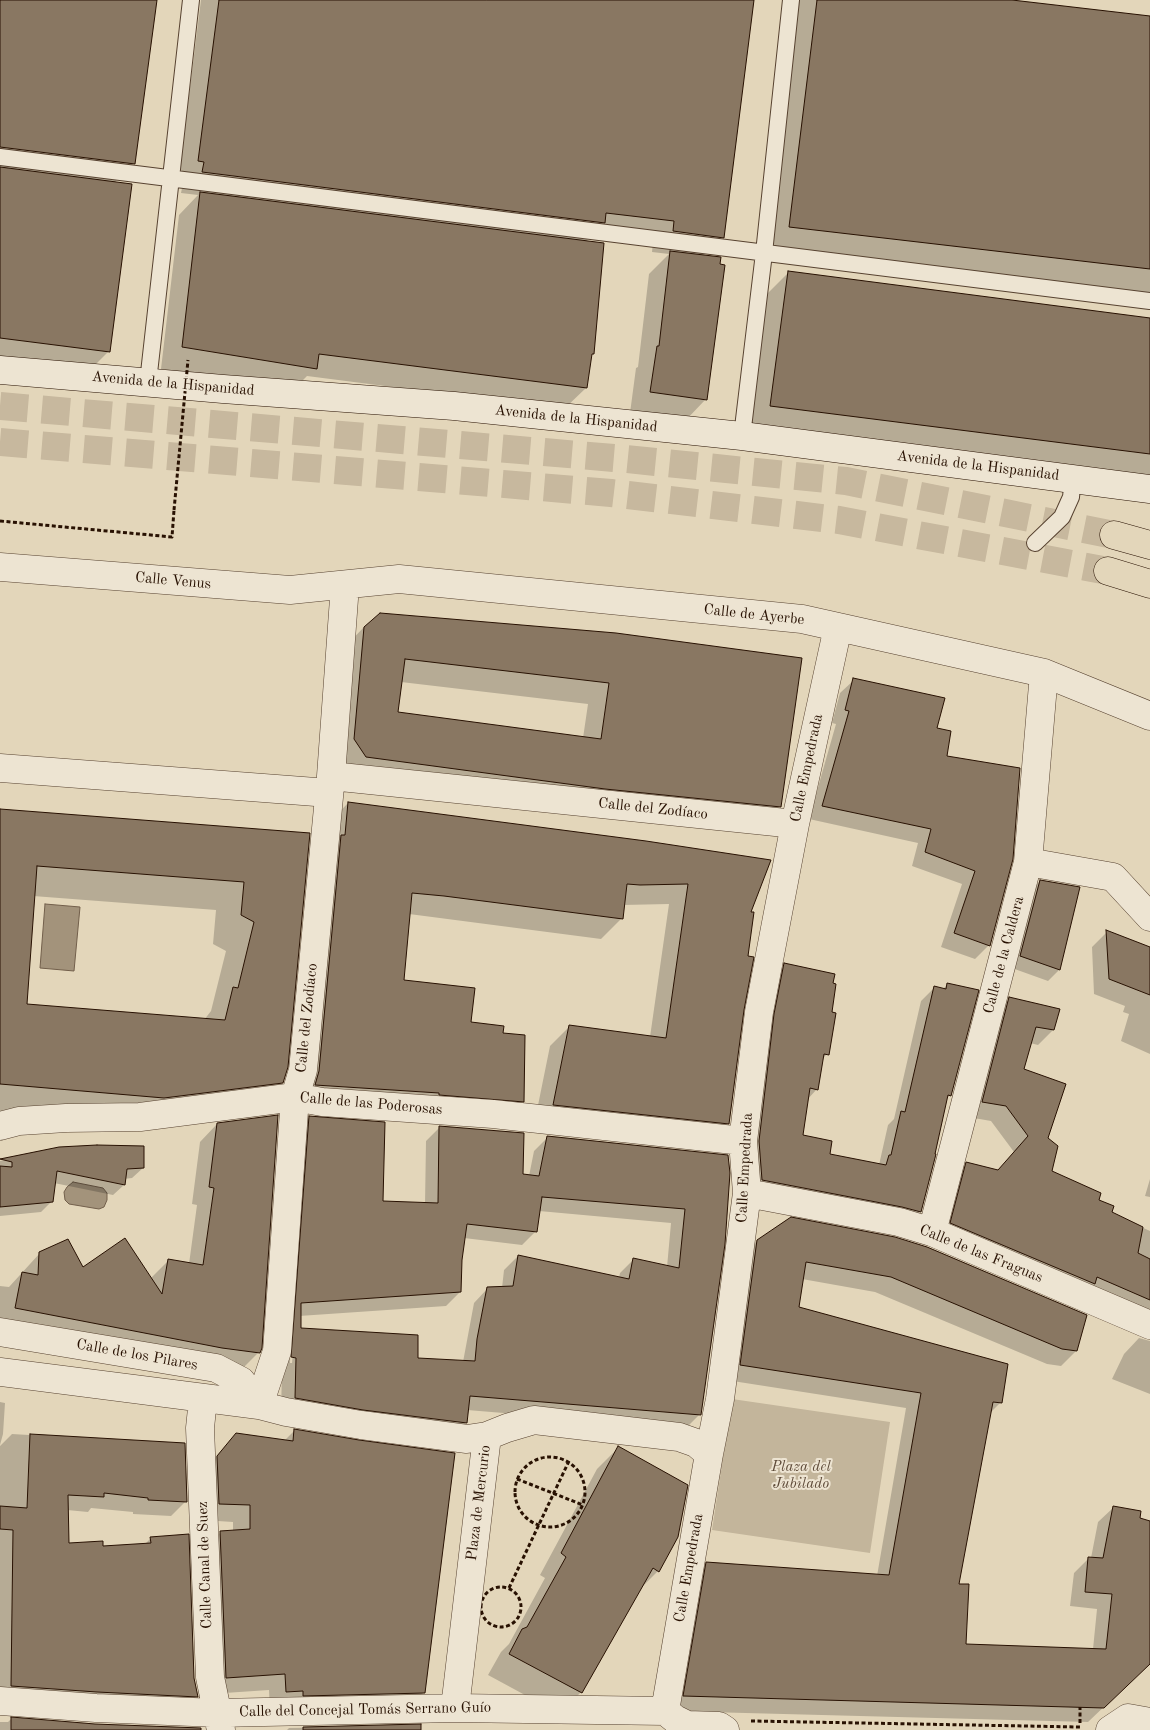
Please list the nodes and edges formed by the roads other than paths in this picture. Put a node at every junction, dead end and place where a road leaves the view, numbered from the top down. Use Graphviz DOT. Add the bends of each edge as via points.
graph roads {
  1 [pos="192,0"];
  2 [pos="791,0"];
  3 [pos="0,157"];
  4 [pos="172,179"];
  5 [pos="764,253"];
  6 [pos="1150,301"];
  7 [pos="0,370"];
  8 [pos="148,382"];
  9 [pos="742,436"];
  10 [pos="1073,478"];
  11 [pos="1150,489"];
  12 [pos="1114,535"];
  13 [pos="1035,544"];
  14 [pos="1150,545"];
  15 [pos="0,567"];
  16 [pos="1108,571"];
  17 [pos="1150,584"];
  18 [pos="345,585"];
  19 [pos="838,627"];
  20 [pos="1044,673"];
  21 [pos="1150,716"];
  22 [pos="0,768"];
  23 [pos="330,785"];
  24 [pos="796,824"];
  25 [pos="1028,862"];
  26 [pos="1150,917"];
  27 [pos="295,1097"];
  28 [pos="0,1126"];
  29 [pos="743,1141"];
  30 [pos="746,1193"];
  31 [pos="932,1232"];
  32 [pos="1150,1325"];
  33 [pos="0,1332"];
  34 [pos="0,1372"];
  35 [pos="203,1399"];
  36 [pos="259,1405"];
  37 [pos="487,1436"];
  38 [pos="709,1454"];
  39 [pos="0,1701"];
  40 [pos="455,1708"];
  41 [pos="665,1711"];
  42 [pos="219,1722"];
  43 [pos="1150,1722"];
  44 [pos="722,1728"];
  45 [pos="1110,1730"];
  1 -- 4 [label="lane"];
  2 -- 5 [label="lane"];
  3 -- 4 [label="lane"];
  4 -- 5 [label="lane"];
  4 -- 8 [label="lane"];
  5 -- 6 [label="lane"];
  5 -- 9 [label="lane"];
  7 -- 8 [label="street, Avenida de la Hispanidad"];
  8 -- 9 [label="street, Avenida de la Hispanidad" via="454,406"];
  9 -- 10 [label="street, Avenida de la Hispanidad"];
  10 -- 11 [label="street, Avenida de la Hispanidad"];
  10 -- 13 [label="lane" via="1071,497 1062,517"];
  12 -- 14 [label="highway"];
  15 -- 18 [label="street, Calle Venus" via="290,590"];
  16 -- 17 [label="highway"];
  18 -- 19 [label="street, Calle de Ayerbe" via="399,579 802,620"];
  18 -- 23 [label="street, Calle del Zodíaco"];
  19 -- 20 [label="street, Calle de Ayerbe"];
  19 -- 24 [label="street, Calle Empedrada"];
  20 -- 21 [label="street, Calle de Ayerbe"];
  20 -- 25 [label="street, Calle de la Caldera"];
  22 -- 23 [label="street"];
  23 -- 24 [label="street, Calle del Zodíaco"];
  23 -- 27 [label="street, Calle del Zodíaco" via="303,1070"];
  24 -- 29 [label="street, Calle Empedrada" via="759,1012"];
  25 -- 26 [label="street" via="1113,877"];
  25 -- 31 [label="street, Calle de la Caldera"];
  27 -- 28 [label="street, Calle de las Poderosas" via="140,1117 28,1120"];
  27 -- 29 [label="street, Calle de las Poderosas"];
  27 -- 36 [label="street, Calle del Zodíaco" via="277,1351"];
  29 -- 30 [label="street, Calle Empedrada"];
  30 -- 31 [label="street, Calle de las Fraguas" via="899,1222"];
  30 -- 38 [label="street, Calle Empedrada" via="720,1399"];
  31 -- 32 [label="street, Calle de las Fraguas"];
  33 -- 36 [label="street, Calle de los Pilares" via="216,1368 241,1381"];
  34 -- 35 [label="street"];
  35 -- 36 [label="street"];
  35 -- 42 [label="street, Calle Canal de Suez" via="200,1428 210,1677"];
  36 -- 37 [label="street" via="370,1426 468,1438"];
  37 -- 38 [label="street, Plaza de Mercurio" via="534,1420 679,1438 696,1443"];
  37 -- 40 [label="street, Plaza de Mercurio"];
  38 -- 41 [label="street, Calle Empedrada"];
  39 -- 42 [label="street, Calle del Concejal Tomás Serrano Guío"];
  40 -- 41 [label="street, Calle del Concejal Tomás Serrano Guío"];
  40 -- 42 [label="street, Calle del Concejal Tomás Serrano Guío"];
  41 -- 44 [label="street" via="687,1725"];
  43 -- 45 [label="street" via="1128,1718"];
}
